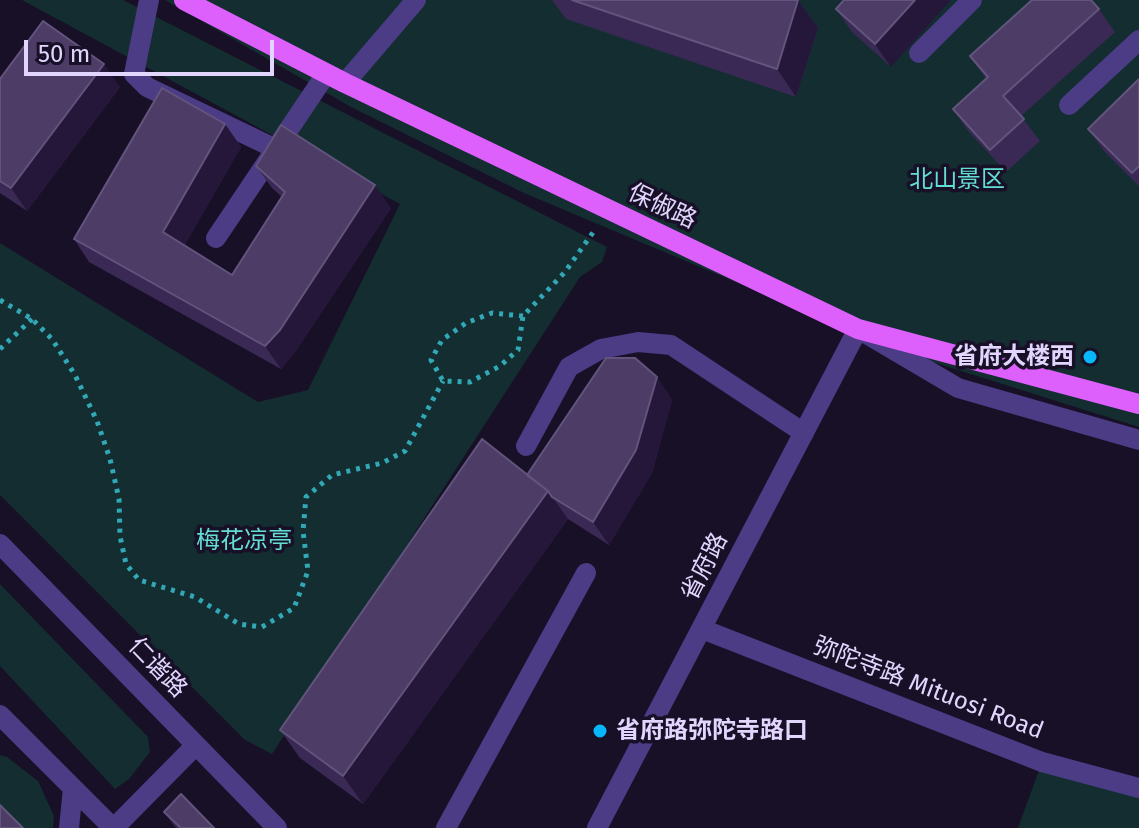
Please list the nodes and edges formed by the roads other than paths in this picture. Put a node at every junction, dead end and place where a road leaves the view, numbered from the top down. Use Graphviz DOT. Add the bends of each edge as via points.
graph roads {
  1 [pos="149,0"];
  2 [pos="184,0"];
  3 [pos="416,0"];
  4 [pos="972,0"];
  5 [pos="1139,40"];
  6 [pos="919,53"];
  7 [pos="326,74"];
  8 [pos="345,83"];
  9 [pos="1069,105"];
  10 [pos="276,149"];
  11 [pos="216,238"];
  12 [pos="858,329"];
  13 [pos="1139,404"];
  14 [pos="804,433"];
  15 [pos="1139,440"];
  16 [pos="526,446"];
  17 [pos="0,544"];
  18 [pos="586,573"];
  19 [pos="702,629"];
  20 [pos="1,718"];
  21 [pos="196,745"];
  22 [pos="73,788"];
  23 [pos="1139,788"];
  24 [pos="69,828"];
  25 [pos="114,828"];
  26 [pos="277,828"];
  27 [pos="446,828"];
  28 [pos="597,828"];
  1 -- 10 [label="street" via="134,74 147,87"];
  2 -- 7 [label="main road, 保俶路"];
  3 -- 8 [label="street"];
  4 -- 6 [label="street"];
  5 -- 9 [label="street"];
  7 -- 8 [label="main road, 保俶路"];
  7 -- 10 [label="street"];
  8 -- 12 [label="main road, 保俶路"];
  10 -- 11 [label="street"];
  12 -- 13 [label="main road, 保俶路"];
  12 -- 14 [label="street, 省府路"];
  12 -- 15 [label="street" via="958,388"];
  14 -- 16 [label="street" via="671,345 638,342 601,349 569,367"];
  14 -- 19 [label="street, 省府路"];
  17 -- 21 [label="street, 仁谐路"];
  18 -- 27 [label="street"];
  19 -- 23 [label="street, 弥陀寺路 Mituosi Road" via="1042,762"];
  19 -- 28 [label="street, 省府路"];
  20 -- 22 [label="street"];
  21 -- 25 [label="street"];
  21 -- 26 [label="street, 仁谐路"];
  22 -- 24 [label="street"];
  22 -- 25 [label="street"];
}
